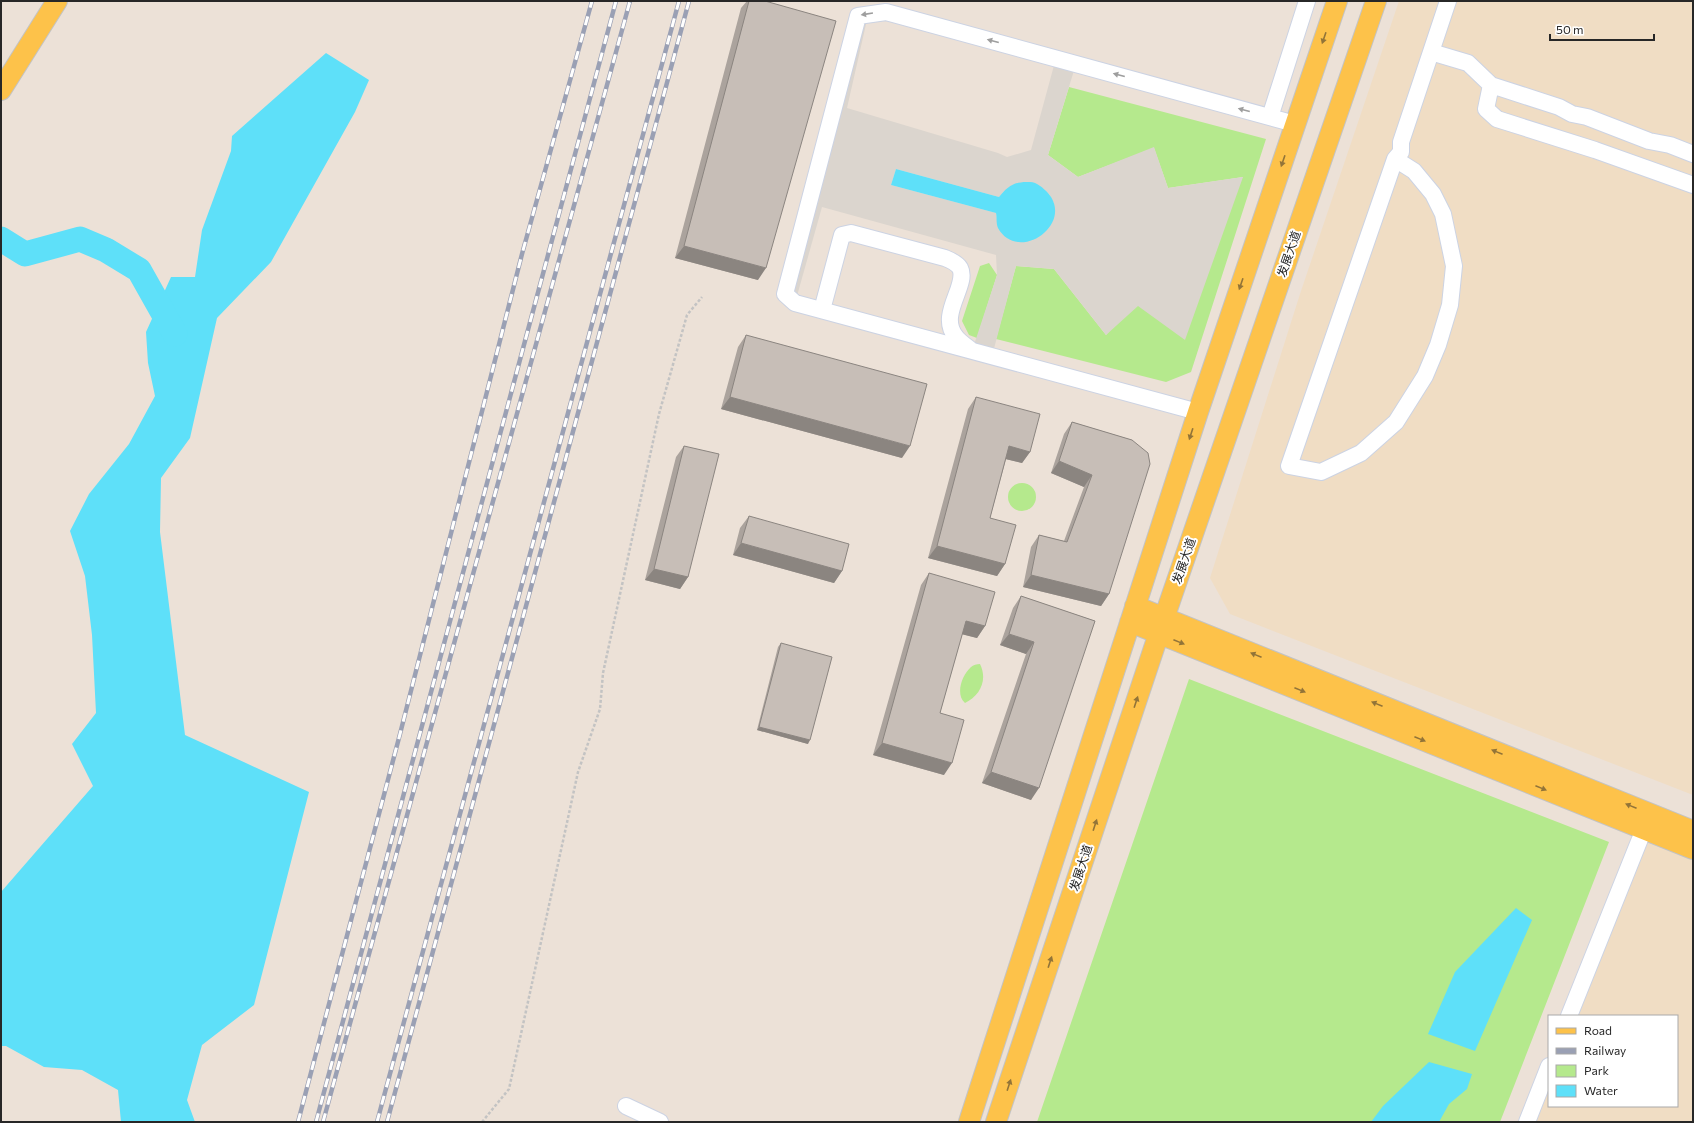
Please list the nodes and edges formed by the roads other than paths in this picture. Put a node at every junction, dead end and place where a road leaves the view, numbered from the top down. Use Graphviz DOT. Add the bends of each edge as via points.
graph roads {
  1 [pos="57,1"];
  2 [pos="1307,1"];
  3 [pos="1337,1"];
  4 [pos="1376,1"];
  5 [pos="1448,1"];
  6 [pos="1432,52"];
  7 [pos="1491,85"];
  8 [pos="1,90"];
  9 [pos="1270,117"];
  10 [pos="1295,124"];
  11 [pos="1693,154"];
  12 [pos="1395,159"];
  13 [pos="1693,184"];
  14 [pos="822,310"];
  15 [pos="972,351"];
  16 [pos="1198,412"];
  17 [pos="1133,614"];
  18 [pos="1161,626"];
  19 [pos="1647,821"];
  20 [pos="1693,831"];
  21 [pos="1693,849"];
  22 [pos="1569,1015"];
  23 [pos="1548,1069"];
  24 [pos="626,1106"];
  25 [pos="660,1122"];
  26 [pos="969,1122"];
  27 [pos="996,1122"];
  28 [pos="1527,1122"];
  1 -- 8 [label="main road"];
  2 -- 9 [label="street"];
  3 -- 10 [label="main road, one-way"];
  4 -- 18 [label="main road, 发展大道"];
  5 -- 6 [label="street"];
  6 -- 7 [label="street" via="1468,63"];
  6 -- 12 [label="street" via="1401,142 1401,152"];
  7 -- 11 [label="street"];
  7 -- 13 [label="street" via="1486,109 1497,119"];
  9 -- 10 [label="street"];
  9 -- 14 [label="street, one-way" via="886,12 858,16 785,294 795,303"];
  10 -- 16 [label="main road, one-way"];
  12 -- 12 [label="street" via="1341,316 1289,466 1321,472 1361,453 1396,422 1425,376 1438,345 1450,305 1454,266 1443,214 1433,194 1414,171"];
  14 -- 15 [label="street"];
  14 -- 15 [label="street" via="842,235 851,233 937,256 955,263 960,269 961,278 950,315 951,327 956,337"];
  15 -- 16 [label="street"];
  16 -- 17 [label="main road, one-way"];
  17 -- 18 [label="main road"];
  17 -- 26 [label="main road"];
  18 -- 19 [label="main road"];
  27 -- 18 [label="main road, 发展大道, one-way"];
  19 -- 20 [label="main road"];
  19 -- 21 [label="main road"];
  19 -- 22 [label="street"];
  23 -- 28 [label="street"];
  24 -- 25 [label="street"];
}
